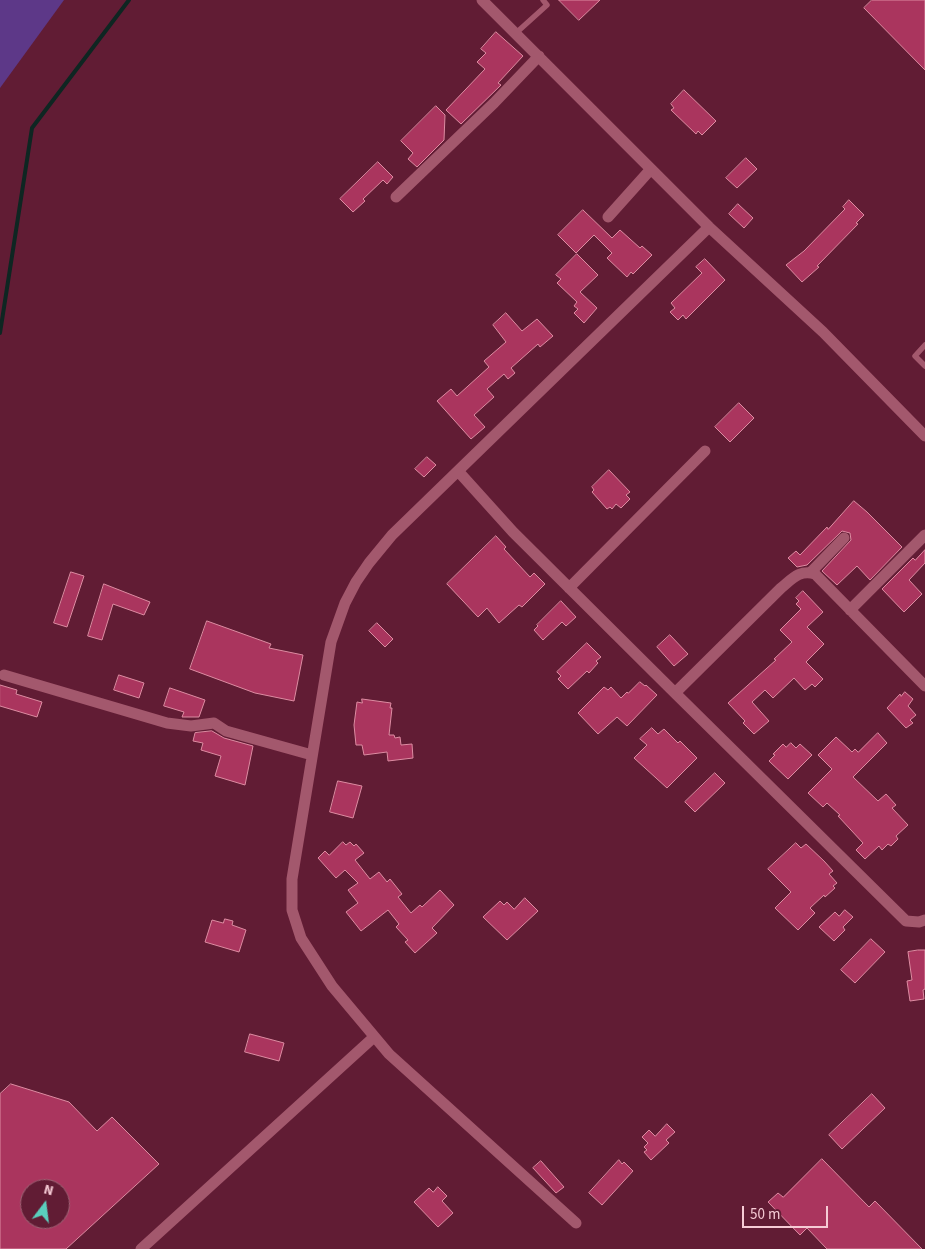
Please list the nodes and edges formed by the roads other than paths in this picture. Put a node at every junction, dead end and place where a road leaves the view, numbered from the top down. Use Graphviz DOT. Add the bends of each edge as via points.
graph roads {
  1 [pos="482,0"];
  2 [pos="543,0"];
  3 [pos="516,34"];
  4 [pos="539,56"];
  5 [pos="651,169"];
  6 [pos="396,197"];
  7 [pos="608,217"];
  8 [pos="709,227"];
  9 [pos="925,346"];
  10 [pos="925,366"];
  11 [pos="925,436"];
  12 [pos="705,451"];
  13 [pos="458,471"];
  14 [pos="925,535"];
  15 [pos="844,538"];
  16 [pos="810,572"];
  17 [pos="569,588"];
  18 [pos="850,610"];
  19 [pos="4,675"];
  20 [pos="925,686"];
  21 [pos="675,693"];
  22 [pos="312,755"];
  23 [pos="925,920"];
  24 [pos="374,1037"];
  25 [pos="576,1223"];
  26 [pos="141,1249"];
  1 -- 3 [label="street"];
  2 -- 3 [label="lane" via="547,5"];
  3 -- 4 [label="street"];
  4 -- 5 [label="street"];
  4 -- 6 [label="street"];
  5 -- 7 [label="street"];
  5 -- 8 [label="street"];
  8 -- 11 [label="street" via="823,332"];
  8 -- 13 [label="street"];
  9 -- 10 [label="lane" via="915,356"];
  12 -- 17 [label="street"];
  13 -- 17 [label="street"];
  13 -- 22 [label="street" via="392,535 368,563 344,603 331,642"];
  14 -- 18 [label="street"];
  15 -- 16 [label="street"];
  16 -- 18 [label="street"];
  16 -- 21 [label="street" via="793,578"];
  17 -- 21 [label="street"];
  18 -- 20 [label="street"];
  19 -- 22 [label="street" via="167,723 214,724 226,731"];
  21 -- 23 [label="street" via="906,921"];
  22 -- 24 [label="street" via="292,879 292,910 306,946 332,986"];
  24 -- 25 [label="street"];
  24 -- 26 [label="street"];
}
